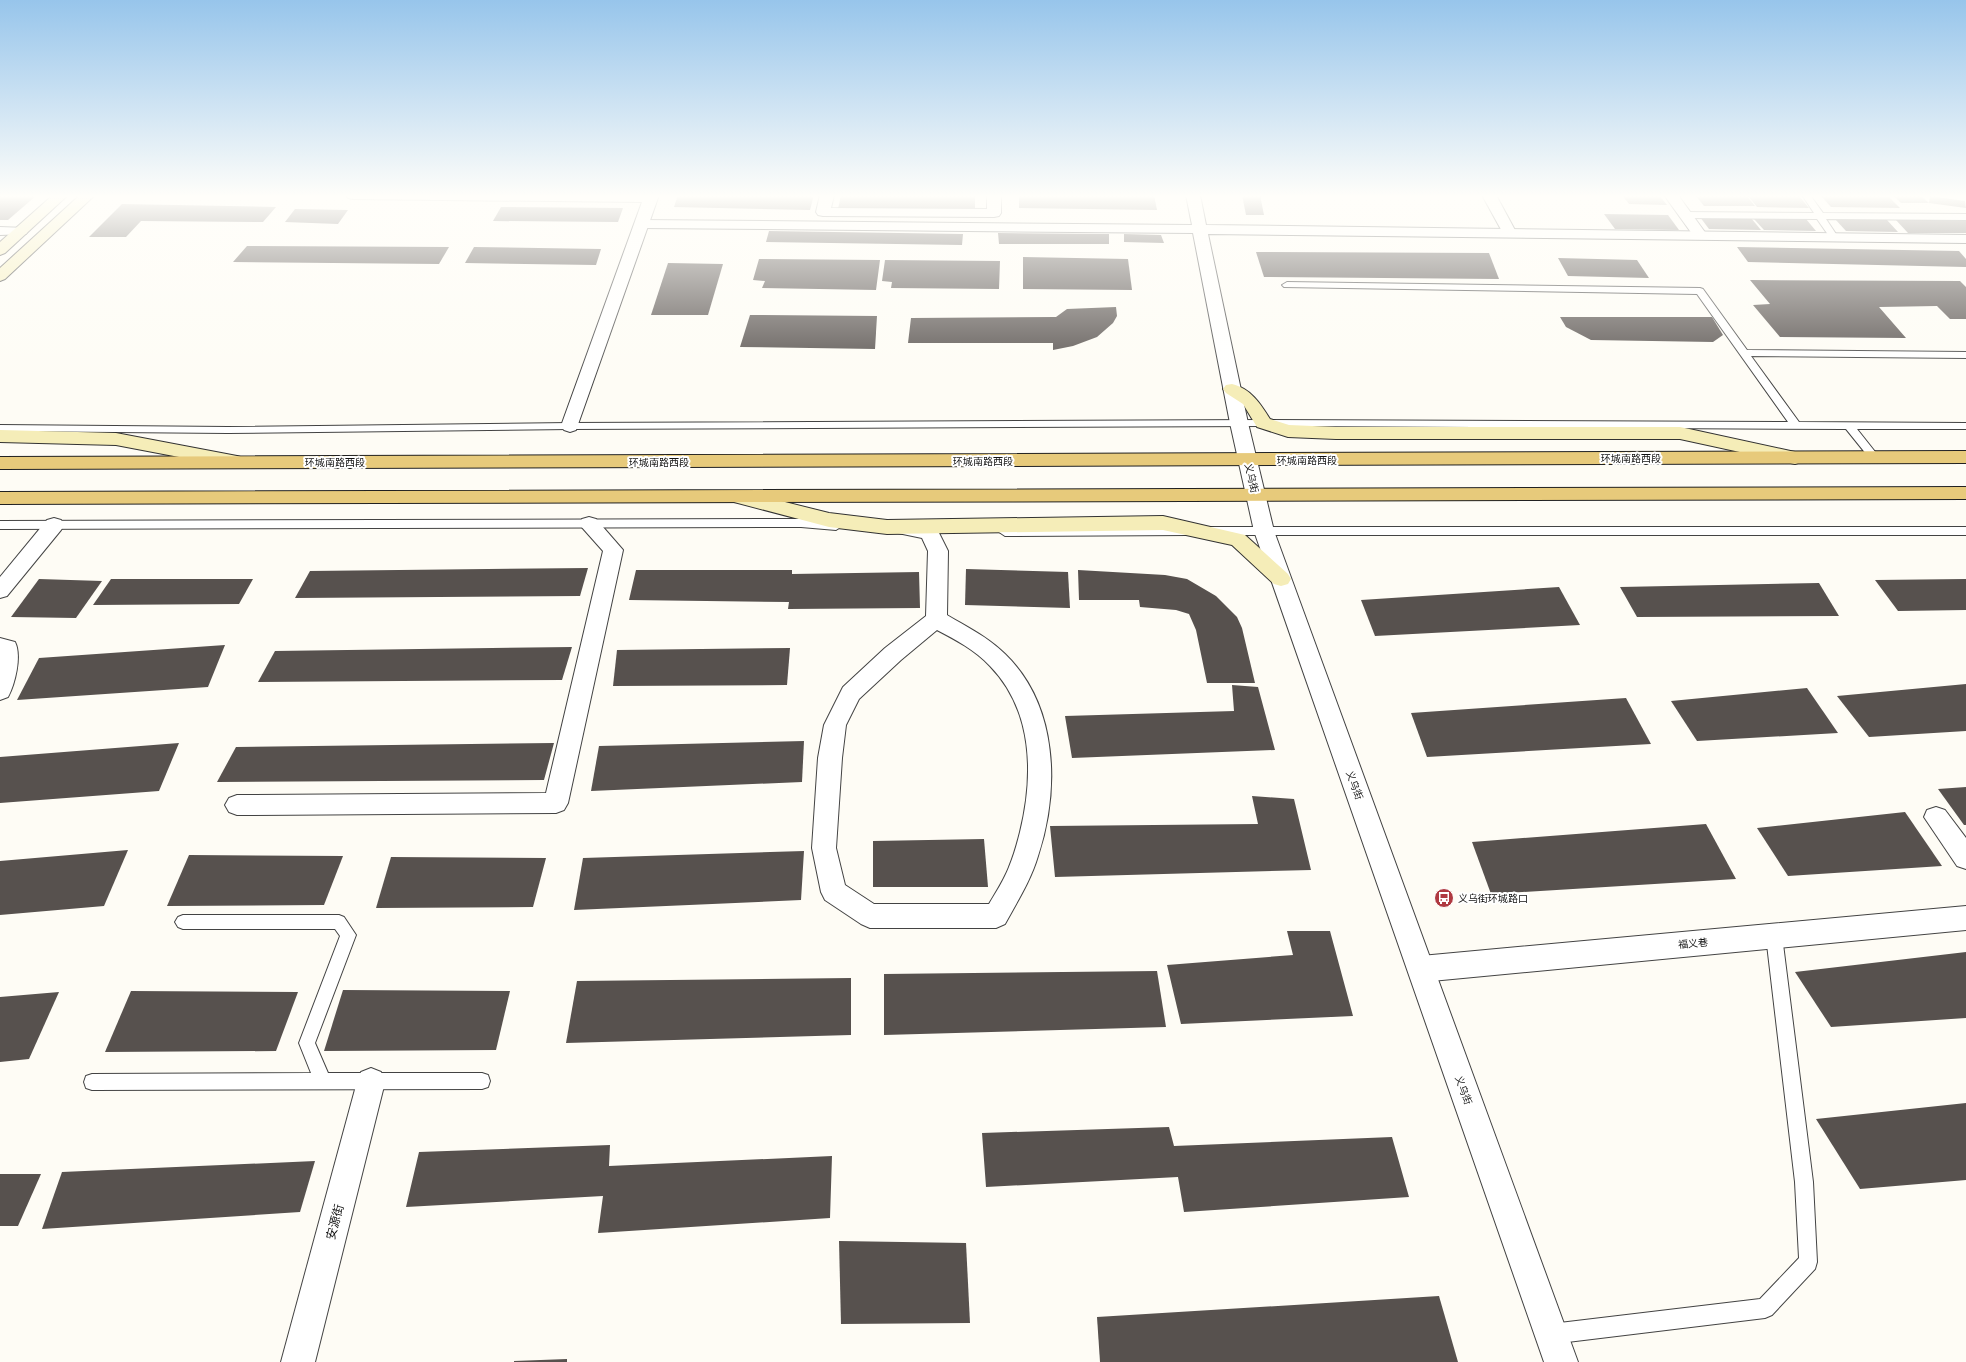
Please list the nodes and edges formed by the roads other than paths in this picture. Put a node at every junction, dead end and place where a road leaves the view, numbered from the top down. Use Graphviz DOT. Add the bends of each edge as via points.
graph roads {
  1 [pos="19,259"];
  2 [pos="630,259"];
  3 [pos="1207,259"];
  4 [pos="0,276"];
  5 [pos="1287,284"];
  6 [pos="1744,353"];
  7 [pos="1966,355"];
  8 [pos="1232,389"];
  9 [pos="1239,423"];
  10 [pos="1263,423"];
  11 [pos="570,426"];
  12 [pos="1796,426"];
  13 [pos="1849,426"];
  14 [pos="1966,426"];
  15 [pos="0,428"];
  16 [pos="0,436"];
  17 [pos="1966,457"];
  18 [pos="1795,458"];
  19 [pos="1875,458"];
  20 [pos="1248,460"];
  21 [pos="240,463"];
  22 [pos="0,464"];
  23 [pos="1966,493"];
  24 [pos="1257,496"];
  25 [pos="741,497"];
  26 [pos="0,498"];
  27 [pos="589,524"];
  28 [pos="0,525"];
  29 [pos="54,525"];
  30 [pos="899,527"];
  31 [pos="1200,531"];
  32 [pos="1264,531"];
  33 [pos="1966,531"];
  34 [pos="929,532"];
  35 [pos="1281,579"];
  36 [pos="0,591"];
  37 [pos="936,619"];
  38 [pos="0,646"];
  39 [pos="0,691"];
  40 [pos="237,805"];
  41 [pos="1936,817"];
  42 [pos="1964,853"];
  43 [pos="1966,918"];
  44 [pos="183,922"];
  45 [pos="1774,936"];
  46 [pos="1421,969"];
  47 [pos="482,1081"];
  48 [pos="92,1082"];
  49 [pos="323,1082"];
  50 [pos="371,1082"];
  51 [pos="1551,1334"];
  52 [pos="298,1362"];
  53 [pos="1562,1362"];
  1 -- 4 [label="main road"];
  2 -- 11 [label="street"];
  3 -- 8 [label="street, 义乌街"];
  5 -- 6 [label="lane" via="1700,291"];
  6 -- 7 [label="lane"];
  6 -- 12 [label="lane"];
  8 -- 9 [label="street, 义乌街"];
  8 -- 10 [label="main road" via="1250,401"];
  9 -- 10 [label="lane"];
  9 -- 11 [label="lane"];
  9 -- 20 [label="street, 义乌街"];
  10 -- 12 [label="lane"];
  10 -- 18 [label="main road" via="1288,431 1336,433 1680,433"];
  11 -- 15 [label="lane" via="228,430"];
  12 -- 13 [label="lane"];
  13 -- 14 [label="lane"];
  13 -- 19 [label="lane"];
  16 -- 21 [label="main road" via="116,439"];
  17 -- 19 [label="main road, 环城南路西段"];
  18 -- 19 [label="main road, 环城南路西段"];
  18 -- 20 [label="main road, 环城南路西段"];
  20 -- 21 [label="main road, 环城南路西段"];
  20 -- 24 [label="street, 义乌街"];
  21 -- 22 [label="main road, 环城南路西段"];
  23 -- 24 [label="main road"];
  24 -- 25 [label="main road"];
  24 -- 32 [label="street, 义乌街"];
  25 -- 26 [label="main road"];
  25 -- 30 [label="main road" via="829,520"];
  27 -- 29 [label="lane"];
  27 -- 34 [label="lane" via="801,523"];
  27 -- 40 [label="street" via="613,550 556,803"];
  28 -- 29 [label="lane"];
  29 -- 36 [label="street"];
  30 -- 31 [label="main road" via="1163,523"];
  30 -- 34 [label="street"];
  31 -- 32 [label="lane"];
  31 -- 34 [label="lane"];
  31 -- 35 [label="main road" via="1238,540"];
  32 -- 33 [label="lane"];
  32 -- 35 [label="street, 义乌街"];
  34 -- 37 [label="street" via="938,551"];
  35 -- 46 [label="street, 义乌街"];
  37 -- 37 [label="street" via="851,693 835,725 830,758 824,848 834,892 870,916 996,916 1025,859 1037,804 1040,775 1036,727 1024,692 999,661"];
  38 -- 39 [label="street" via="7,648 4,684"];
  41 -- 42 [label="street"];
  43 -- 45 [label="street, 福义巷"];
  44 -- 49 [label="lane" via="339,922 348,935 307,1044"];
  45 -- 46 [label="street, 福义巷"];
  45 -- 51 [label="lane" via="1804,1182 1808,1262 1765,1308"];
  46 -- 51 [label="street, 义乌街"];
  47 -- 50 [label="lane"];
  48 -- 49 [label="lane"];
  49 -- 50 [label="lane"];
  50 -- 52 [label="street, 安源街"];
  51 -- 53 [label="street, 义乌街"];
}
